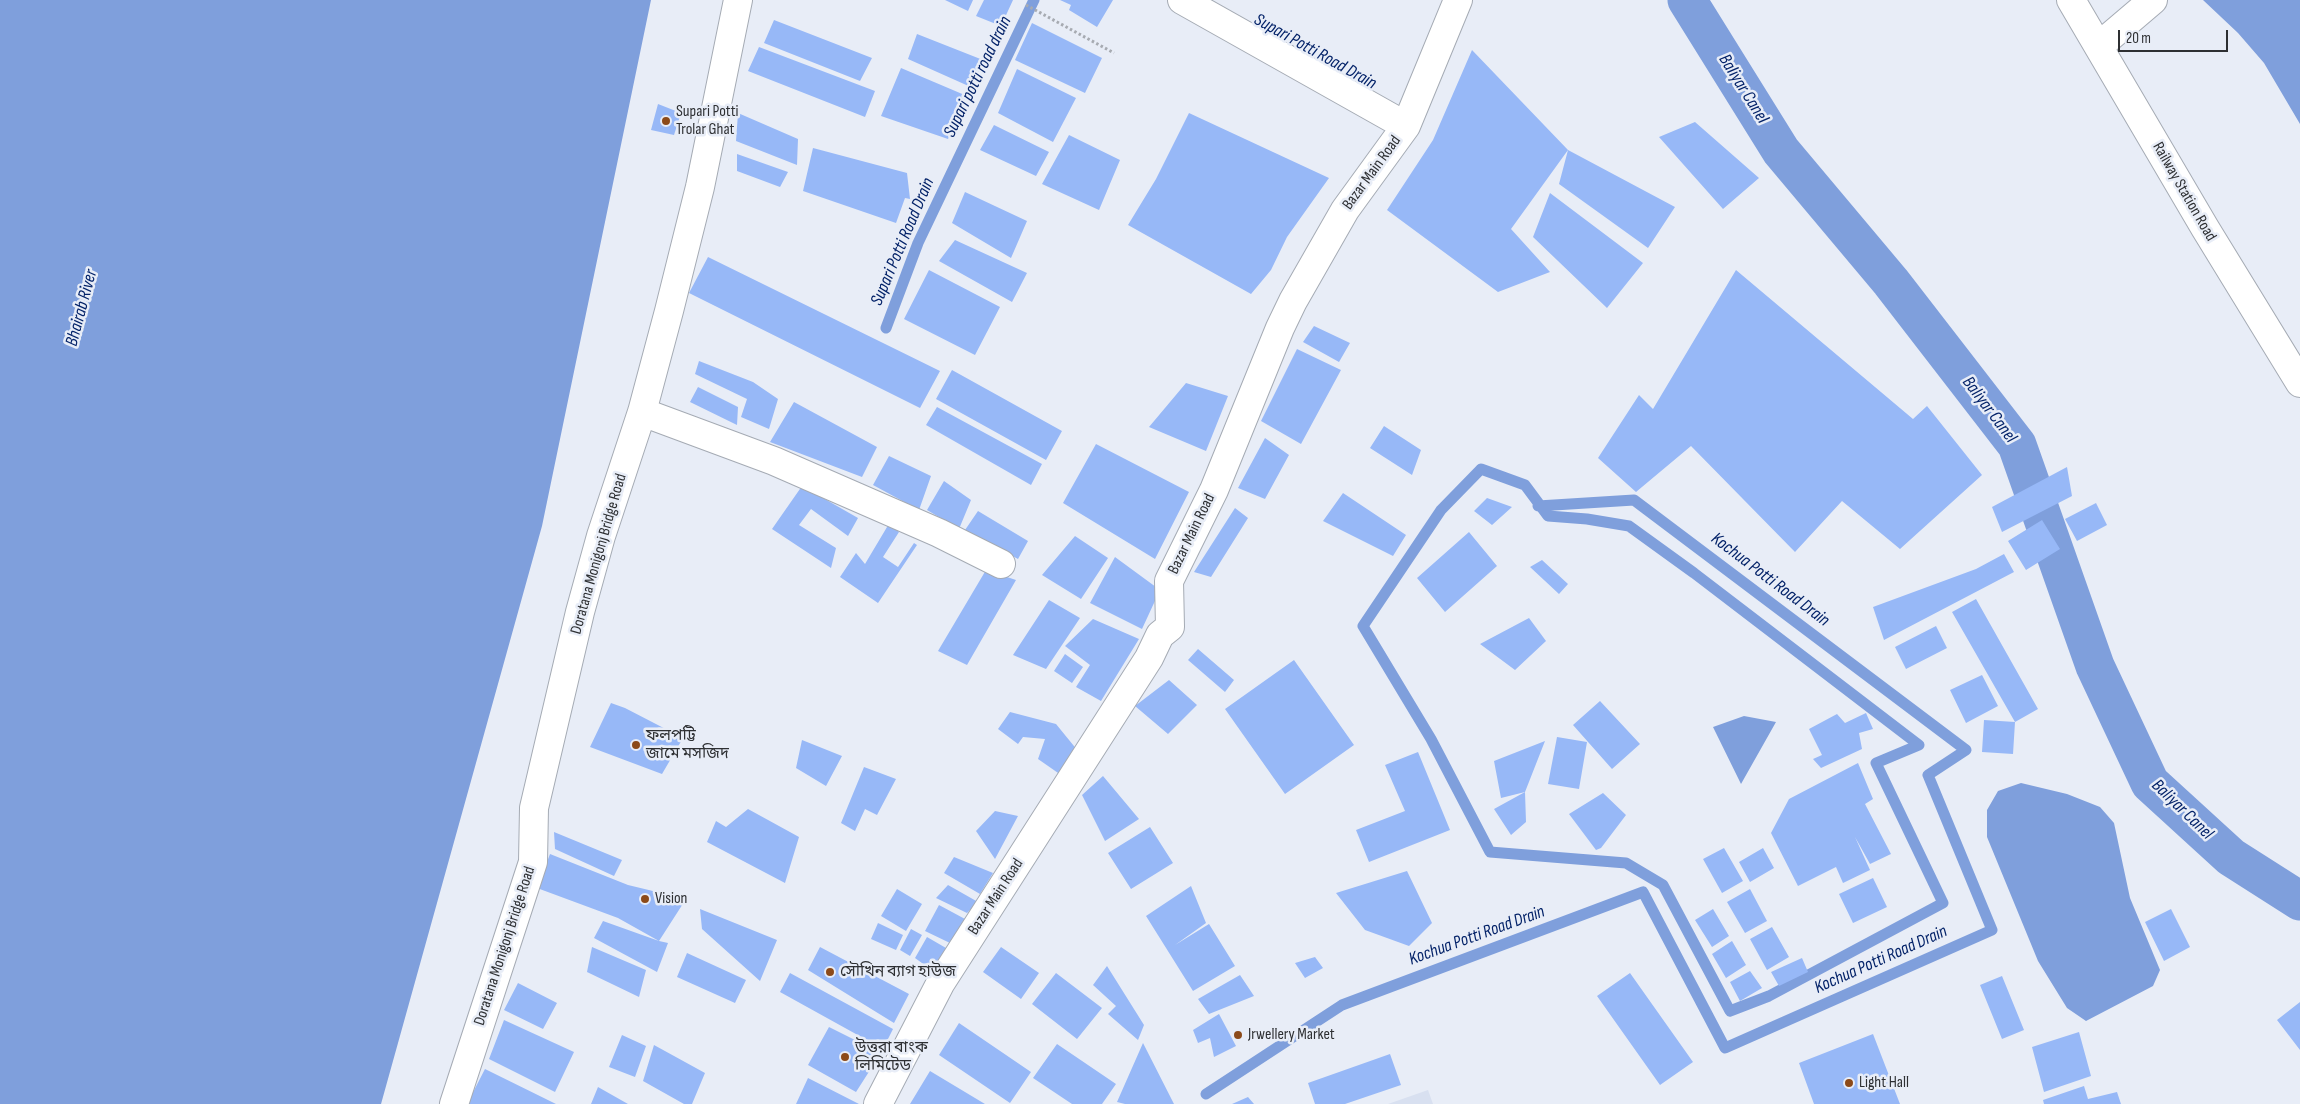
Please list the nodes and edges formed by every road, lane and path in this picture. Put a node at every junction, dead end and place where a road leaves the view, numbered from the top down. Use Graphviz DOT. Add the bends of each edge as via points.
graph roads {
  1 [pos="738,0"];
  2 [pos="1182,0"];
  3 [pos="1458,0"];
  4 [pos="2071,0"];
  5 [pos="2153,0"];
  6 [pos="1026,5"];
  7 [pos="2099,46"];
  8 [pos="1114,53"];
  9 [pos="1406,126"];
  10 [pos="2300,383"];
  11 [pos="642,412"];
  12 [pos="1001,564"];
  13 [pos="454,1104"];
  14 [pos="878,1104"];
  1 -- 11 [label="main road, Doratana Monigonj Bridge Road" via="700,187"];
  2 -- 9 [label="main road"];
  3 -- 9 [label="main road, Bazar Main Road"];
  4 -- 7 [label="main road, Railway Station Road"];
  5 -- 7 [label="main road"];
  6 -- 8 [label="path"];
  7 -- 10 [label="main road, Railway Station Road"];
  9 -- 14 [label="main road, Bazar Main Road" via="1345,210 1289,310 1214,490 1169,580 1170,627 1160,635 1149,658 940,984"];
  11 -- 12 [label="main road" via="774,461 939,533"];
  11 -- 13 [label="main road, Doratana Monigonj Bridge Road" via="580,612 534,808 533,862"];
}
